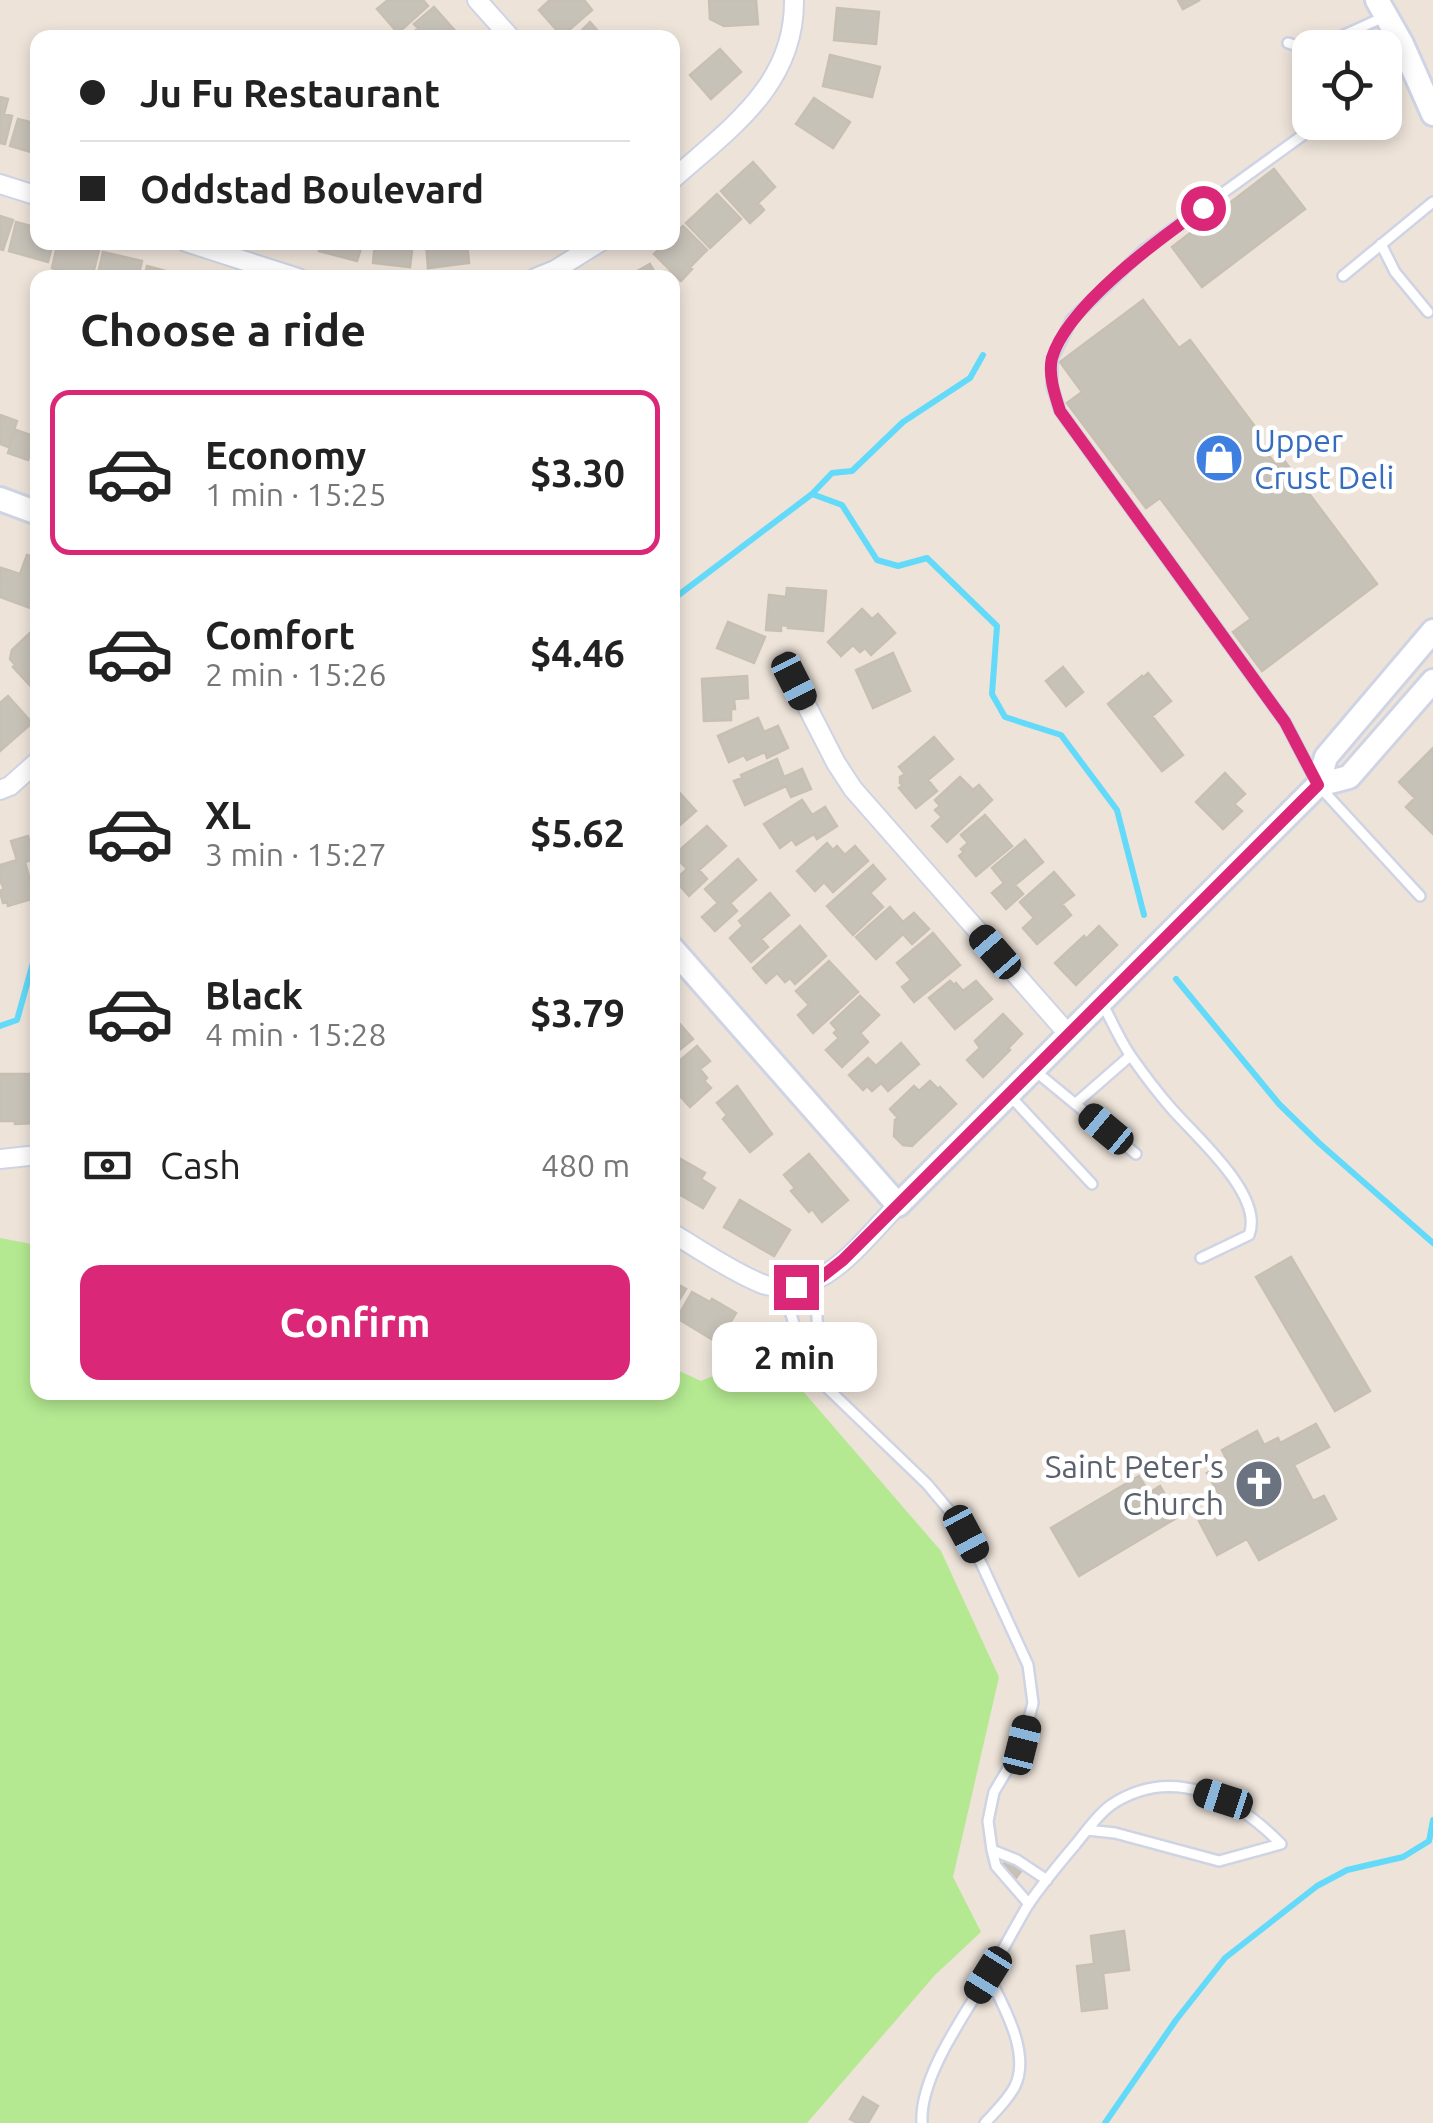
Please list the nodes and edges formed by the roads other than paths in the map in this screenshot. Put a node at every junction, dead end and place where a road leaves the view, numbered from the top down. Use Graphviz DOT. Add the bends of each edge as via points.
graph roads {
  1 [pos="477,0"];
  2 [pos="794,0"];
  3 [pos="1382,8"];
  4 [pos="504,30"];
  5 [pos="1394,30"];
  6 [pos="1288,43"];
  7 [pos="1402,44"];
  8 [pos="1433,78"];
  9 [pos="1433,114"];
  10 [pos="1296,140"];
  11 [pos="680,173"];
  12 [pos="0,184"];
  13 [pos="30,193"];
  14 [pos="1433,202"];
  15 [pos="1381,244"];
  16 [pos="211,250"];
  17 [pos="587,250"];
  18 [pos="273,270"];
  19 [pos="555,270"];
  20 [pos="1343,276"];
  21 [pos="1428,312"];
  22 [pos="0,499"];
  23 [pos="30,510"];
  24 [pos="1433,631"];
  25 [pos="794,681"];
  26 [pos="1433,681"];
  27 [pos="30,768"];
  28 [pos="1318,785"];
  29 [pos="0,790"];
  30 [pos="1420,896"];
  31 [pos="680,957"];
  32 [pos="1102,1003"];
  33 [pos="1069,1035"];
  34 [pos="1130,1056"];
  35 [pos="1034,1070"];
  36 [pos="1010,1095"];
  37 [pos="1075,1104"];
  38 [pos="1136,1154"];
  39 [pos="30,1156"];
  40 [pos="0,1159"];
  41 [pos="1092,1184"];
  42 [pos="898,1206"];
  43 [pos="680,1238"];
  44 [pos="1201,1258"];
  45 [pos="808,1284"];
  46 [pos="784,1288"];
  47 [pos="835,1394"];
  48 [pos="1087,1830"];
  49 [pos="992,1850"];
  50 [pos="1047,1880"];
  51 [pos="1029,1904"];
  52 [pos="988,1975"];
  53 [pos="922,2123"];
  54 [pos="985,2123"];
  1 -- 4 [label="street"];
  2 -- 11 [label="street" via="778,74"];
  3 -- 5 [label="street"];
  3 -- 6 [label="lane" via="1320,46"];
  7 -- 8 [label="street"];
  7 -- 9 [label="street"];
  10 -- 28 [label="lane" via="1144,250 1072,320 1052,359 1052,386 1060,411 1285,722"];
  12 -- 13 [label="street"];
  14 -- 15 [label="lane"];
  15 -- 20 [label="lane"];
  15 -- 21 [label="lane"];
  16 -- 18 [label="street"];
  17 -- 19 [label="street"];
  22 -- 23 [label="street"];
  24 -- 28 [label="street" via="1326,757"];
  25 -- 33 [label="street" via="862,800"];
  26 -- 28 [label="street" via="1349,777"];
  27 -- 29 [label="street"];
  28 -- 30 [label="lane"];
  28 -- 32 [label="street"];
  31 -- 42 [label="street"];
  32 -- 33 [label="street"];
  32 -- 34 [label="lane"];
  33 -- 35 [label="street"];
  34 -- 37 [label="lane"];
  34 -- 44 [label="lane" via="1227,1169 1250,1214 1248,1235"];
  35 -- 36 [label="street"];
  35 -- 37 [label="lane"];
  36 -- 41 [label="lane"];
  36 -- 42 [label="street"];
  37 -- 38 [label="lane"];
  39 -- 40 [label="street"];
  42 -- 45 [label="street" via="832,1270"];
  43 -- 46 [label="street" via="749,1278"];
  45 -- 46 [label="street"];
  45 -- 47 [label="lane" via="816,1302 820,1364"];
  46 -- 47 [label="lane" via="801,1350"];
  47 -- 49 [label="lane" via="927,1484 966,1534 1028,1665 1032,1702 1022,1745 994,1792"];
  48 -- 48 [label="lane" via="1218,1861 1281,1844 1246,1812 1194,1789 1133,1793"];
  48 -- 50 [label="lane"];
  49 -- 50 [label="lane"];
  49 -- 51 [label="lane" via="996,1866"];
  50 -- 51 [label="lane"];
  51 -- 52 [label="lane"];
  52 -- 53 [label="lane" via="940,2056"];
  52 -- 54 [label="lane" via="1019,2057 1016,2084"];
}
